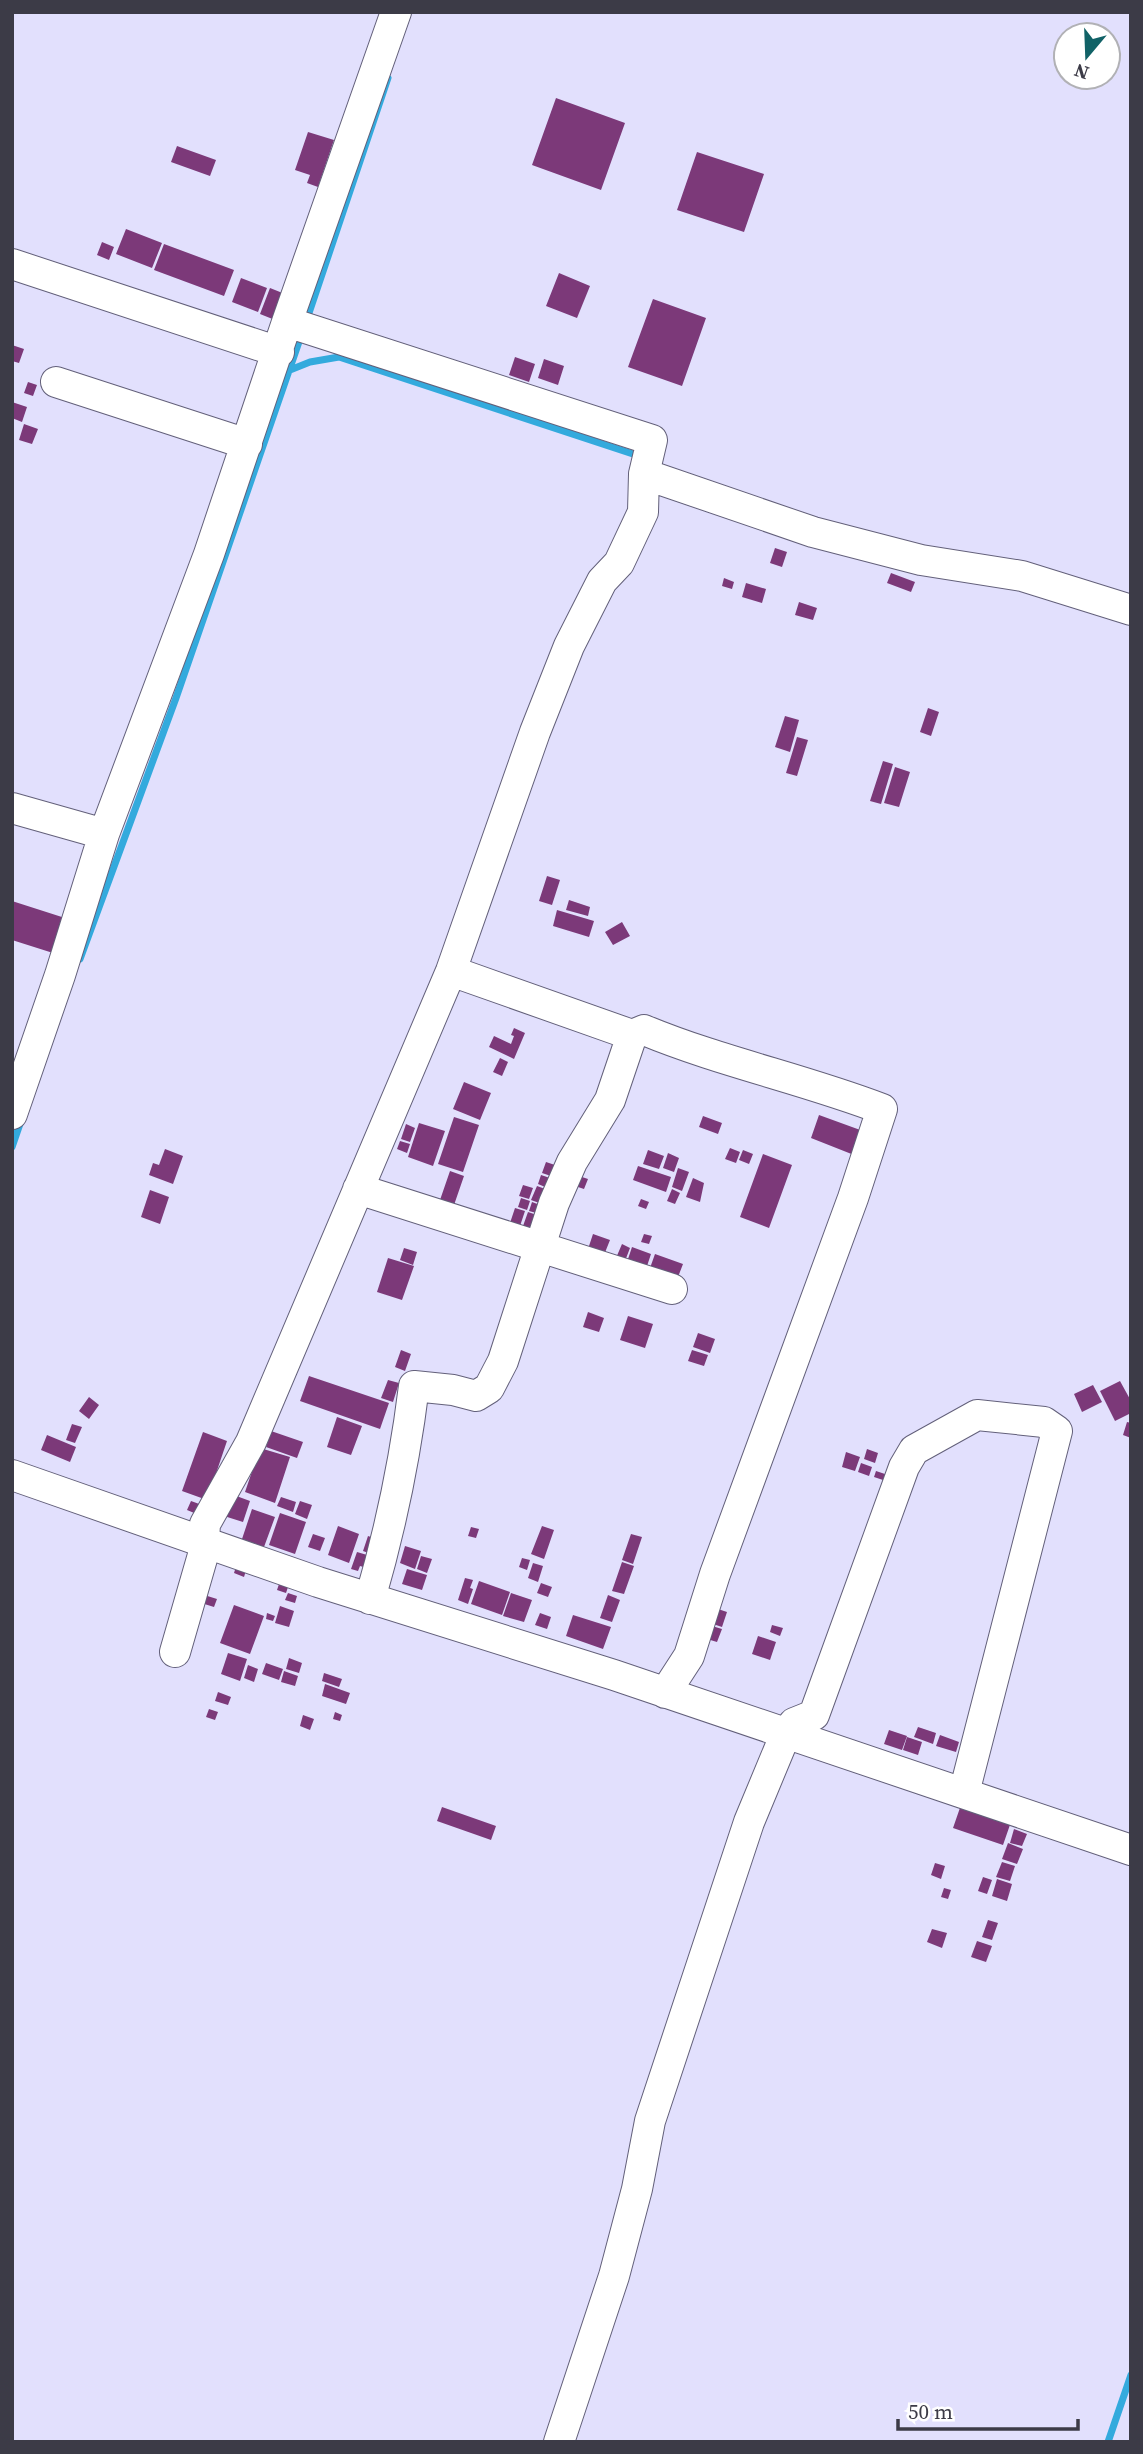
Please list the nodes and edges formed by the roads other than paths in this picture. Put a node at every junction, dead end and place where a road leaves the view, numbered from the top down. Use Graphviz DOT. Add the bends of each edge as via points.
graph roads {
  1 [pos="396,12"];
  2 [pos="12,264"];
  3 [pos="287,322"];
  4 [pos="279,352"];
  5 [pos="56,382"];
  6 [pos="247,444"];
  7 [pos="644,474"];
  8 [pos="1131,610"];
  9 [pos="12,808"];
  10 [pos="104,834"];
  11 [pos="451,971"];
  12 [pos="632,1035"];
  13 [pos="12,1114"];
  14 [pos="358,1189"];
  15 [pos="539,1247"];
  16 [pos="672,1289"];
  17 [pos="12,1475"];
  18 [pos="204,1541"];
  19 [pos="370,1599"];
  20 [pos="175,1652"];
  21 [pos="665,1693"];
  22 [pos="786,1733"];
  23 [pos="964,1793"];
  24 [pos="1131,1850"];
  25 [pos="559,2442"];
  1 -- 3 [label="street"];
  2 -- 4 [label="street"];
  3 -- 4 [label="street"];
  3 -- 7 [label="street" via="652,440"];
  4 -- 6 [label="street"];
  5 -- 6 [label="street"];
  6 -- 10 [label="street"];
  7 -- 8 [label="street" via="813,532 921,559 1021,576"];
  7 -- 11 [label="street" via="643,512 619,563 602,581 569,646"];
  9 -- 10 [label="street"];
  10 -- 13 [label="street"];
  11 -- 12 [label="street"];
  11 -- 14 [label="street"];
  12 -- 15 [label="street" via="610,1100 572,1163"];
  12 -- 21 [label="street" via="644,1030 882,1109 689,1656"];
  14 -- 15 [label="street"];
  14 -- 18 [label="street" via="251,1442 205,1524"];
  15 -- 16 [label="street"];
  15 -- 19 [label="street" via="503,1361 489,1388 476,1396 414,1386 391,1527"];
  17 -- 18 [label="street"];
  18 -- 19 [label="street"];
  18 -- 20 [label="street"];
  19 -- 21 [label="street"];
  21 -- 22 [label="street"];
  22 -- 23 [label="street"];
  22 -- 23 [label="street" via="794,1723 814,1715 914,1450 977,1415 1044,1422 1057,1431"];
  22 -- 25 [label="street" via="749,1822 650,2121 614,2276"];
  23 -- 24 [label="street"];
}
